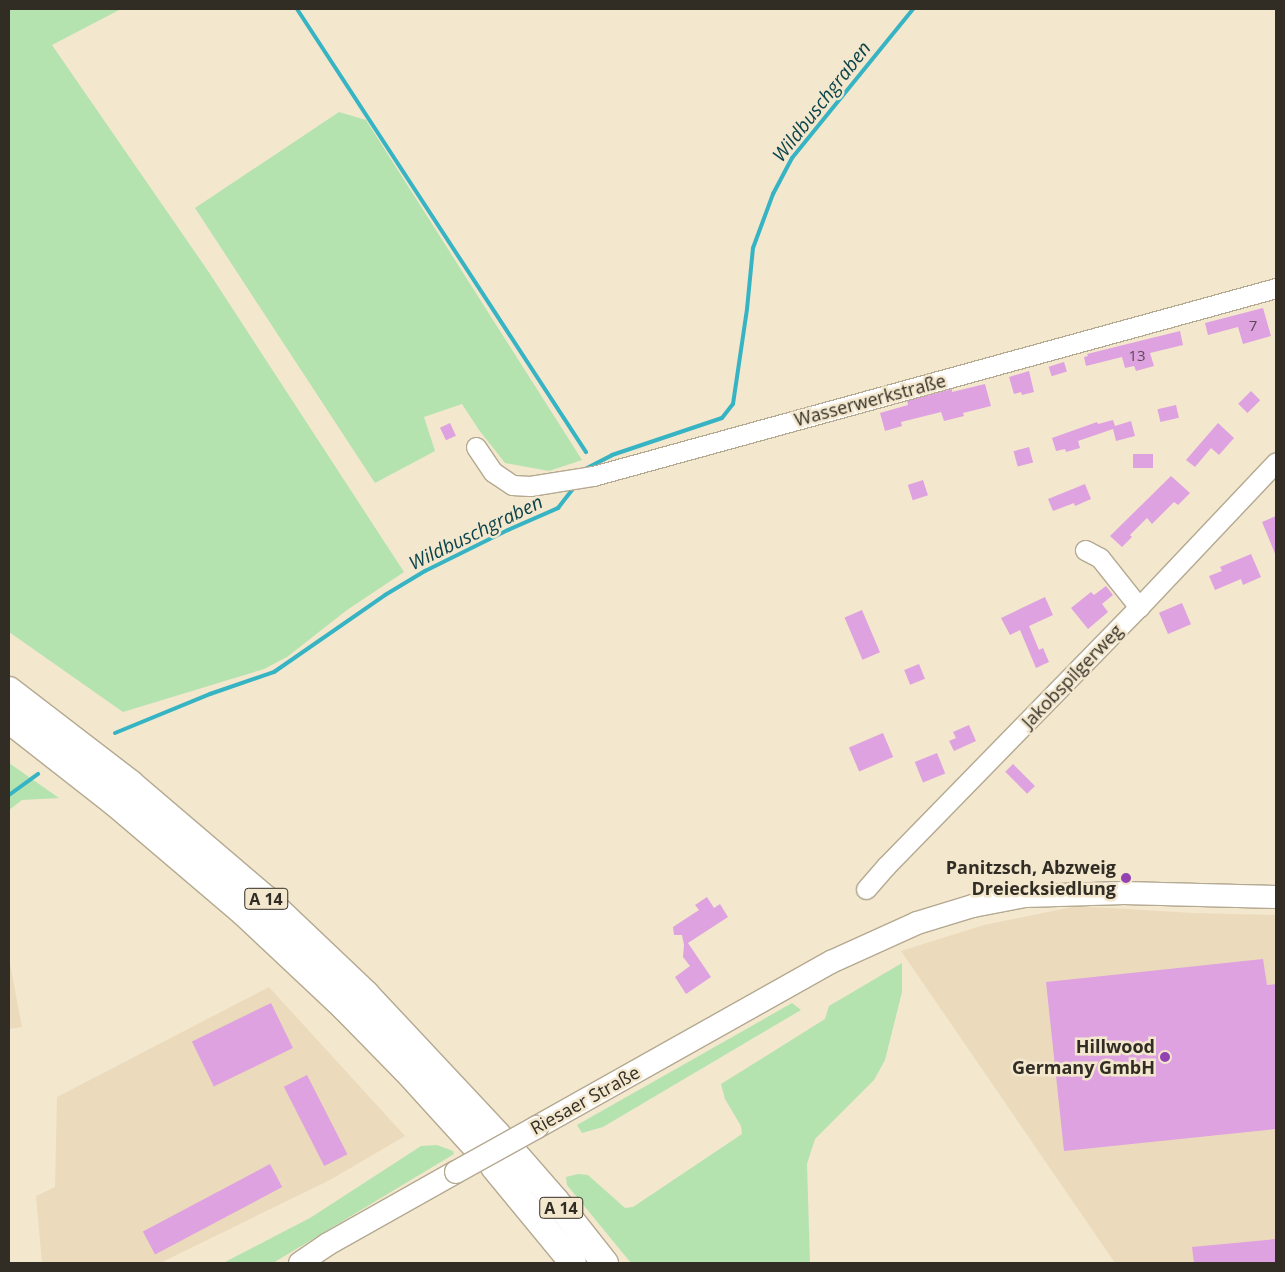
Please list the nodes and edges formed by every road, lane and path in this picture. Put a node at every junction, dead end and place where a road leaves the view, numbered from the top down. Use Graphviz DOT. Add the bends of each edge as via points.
graph roads {
  1 [pos="1276,288"];
  2 [pos="476,448"];
  3 [pos="1276,462"];
  4 [pos="1085,550"];
  5 [pos="1139,607"];
  6 [pos="9,690"];
  7 [pos="9,720"];
  8 [pos="866,889"];
  9 [pos="1276,897"];
  10 [pos="300,1263"];
  11 [pos="573,1263"];
  12 [pos="605,1263"];
  1 -- 2 [label="street, Wasserwerkstraße" via="593,476 530,486 512,485 493,472"];
  3 -- 5 [label="street, Jakobspilgerweg"];
  4 -- 5 [label="street" via="1100,558"];
  5 -- 8 [label="street, Jakobspilgerweg" via="892,858"];
  6 -- 7 [label="highway, A 14" via="130,783 266,899 366,994 487,1141 406,1070 243,912 115,802"];
  9 -- 10 [label="main road, Riesaer Straße, bridge" via="1124,893 1025,896 973,906 917,923 831,962 328,1244"];
  11 -- 12 [label="highway, A 14" via="505,1160 556,1201"];
}
